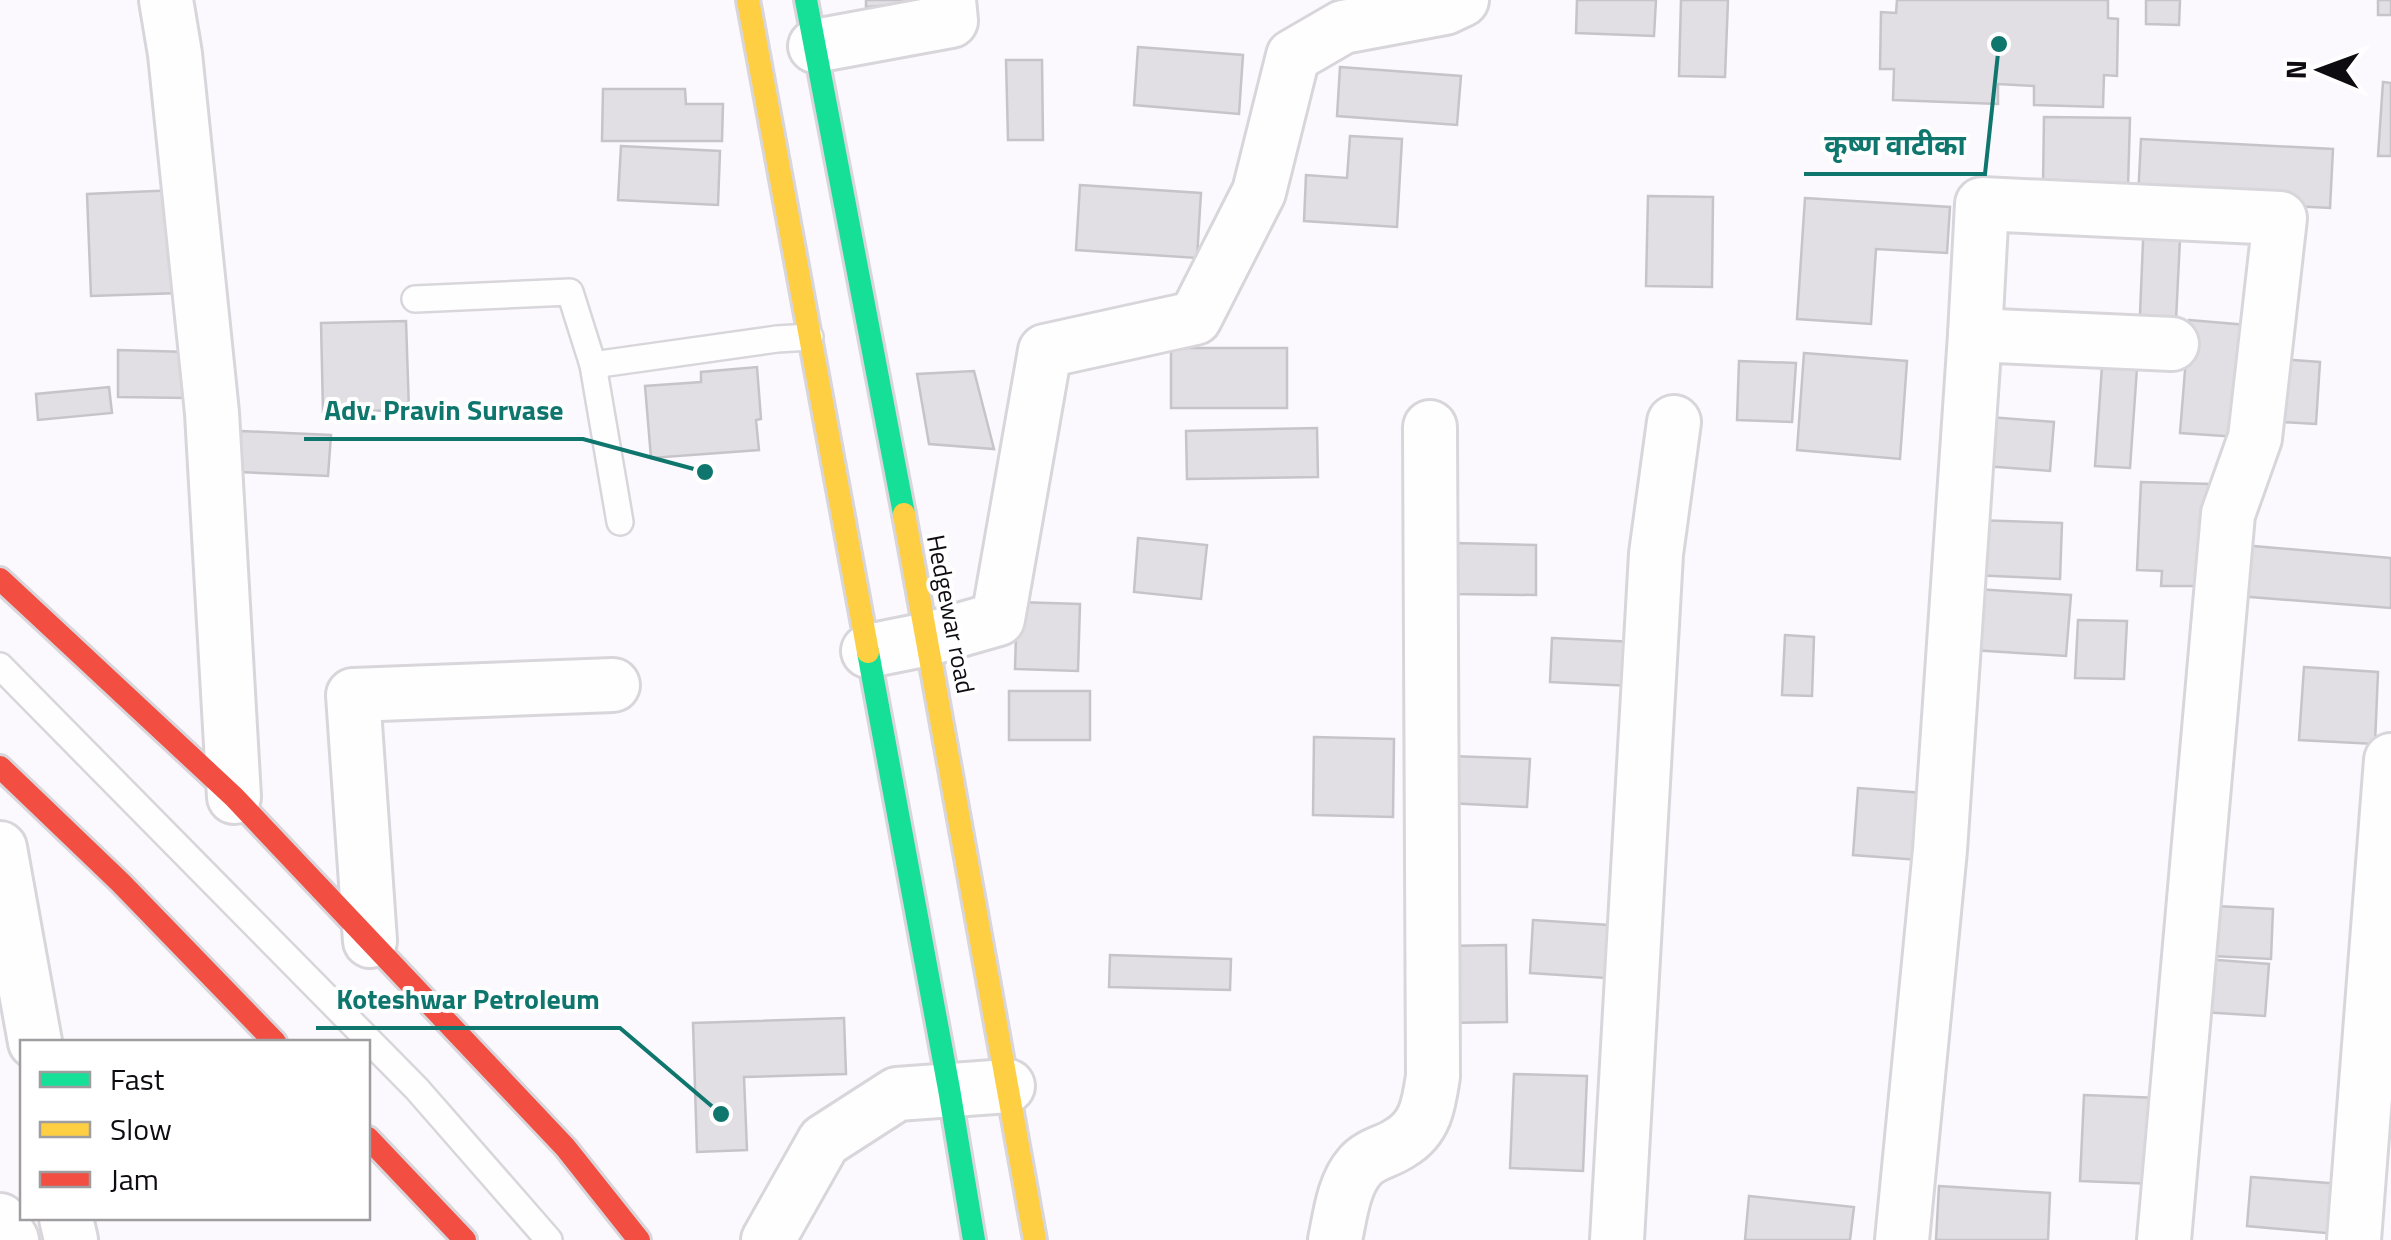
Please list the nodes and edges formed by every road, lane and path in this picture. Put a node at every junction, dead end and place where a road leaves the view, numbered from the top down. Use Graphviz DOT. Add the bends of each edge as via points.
graph roads {
  1 [pos="166,0"];
  2 [pos="748,0"];
  3 [pos="949,0"];
  4 [pos="1462,0"];
  5 [pos="811,23"];
  6 [pos="415,299"];
  7 [pos="1974,335"];
  8 [pos="810,337"];
  9 [pos="2172,344"];
  10 [pos="593,364"];
  11 [pos="1674,422"];
  12 [pos="1430,428"];
  13 [pos="620,522"];
  14 [pos="0,579"];
  15 [pos="928,639"];
  16 [pos="868,651"];
  17 [pos="0,666"];
  18 [pos="613,685"];
  19 [pos="2391,760"];
  20 [pos="0,767"];
  21 [pos="234,797"];
  22 [pos="0,848"];
  23 [pos="370,941"];
  24 [pos="34,1040"];
  25 [pos="273,1040"];
  26 [pos="370,1040"];
  27 [pos="370,1040"];
  28 [pos="1008,1086"];
  29 [pos="949,1089"];
  30 [pos="370,1140"];
  31 [pos="0,1220"];
  32 [pos="12,1240"];
  33 [pos="465,1240"];
  34 [pos="550,1240"];
  35 [pos="639,1240"];
  36 [pos="768,1240"];
  37 [pos="974,1240"];
  38 [pos="1035,1240"];
  39 [pos="1335,1240"];
  40 [pos="1616,1240"];
  41 [pos="1902,1240"];
  42 [pos="2164,1240"];
  43 [pos="2354,1240"];
  1 -- 21 [label="street" via="212,413"];
  2 -- 8 [label="main road"];
  3 -- 5 [label="street" via="951,21"];
  4 -- 15 [label="street" via="1343,28 1293,56 1259,192 1195,318 1045,351 998,619"];
  5 -- 15 [label="main road, Hedgewar road"];
  6 -- 10 [label="lane" via="570,292"];
  7 -- 9 [label="street"];
  7 -- 41 [label="street" via="1940,850"];
  7 -- 42 [label="street" via="1982,204 2280,218 2255,438 2228,514"];
  8 -- 10 [label="lane"];
  8 -- 16 [label="main road"];
  10 -- 13 [label="lane"];
  11 -- 40 [label="street" via="1656,554"];
  12 -- 39 [label="street" via="1433,1076 1421,1125 1360,1166 1348,1186"];
  14 -- 21 [label="main road"];
  15 -- 16 [label="street"];
  15 -- 28 [label="main road, Hedgewar road"];
  16 -- 29 [label="main road"];
  17 -- 26 [label="lane"];
  18 -- 23 [label="street" via="353,695"];
  19 -- 43 [label="street"];
  20 -- 25 [label="main road"];
  21 -- 23 [label="main road"];
  22 -- 24 [label="street"];
  23 -- 35 [label="main road" via="564,1147"];
  27 -- 34 [label="lane"];
  28 -- 29 [label="street"];
  28 -- 38 [label="main road, Hedgewar road"];
  29 -- 36 [label="street" via="896,1094 824,1141"];
  29 -- 37 [label="main road"];
  30 -- 33 [label="main road"];
  31 -- 32 [label="street"];
}
